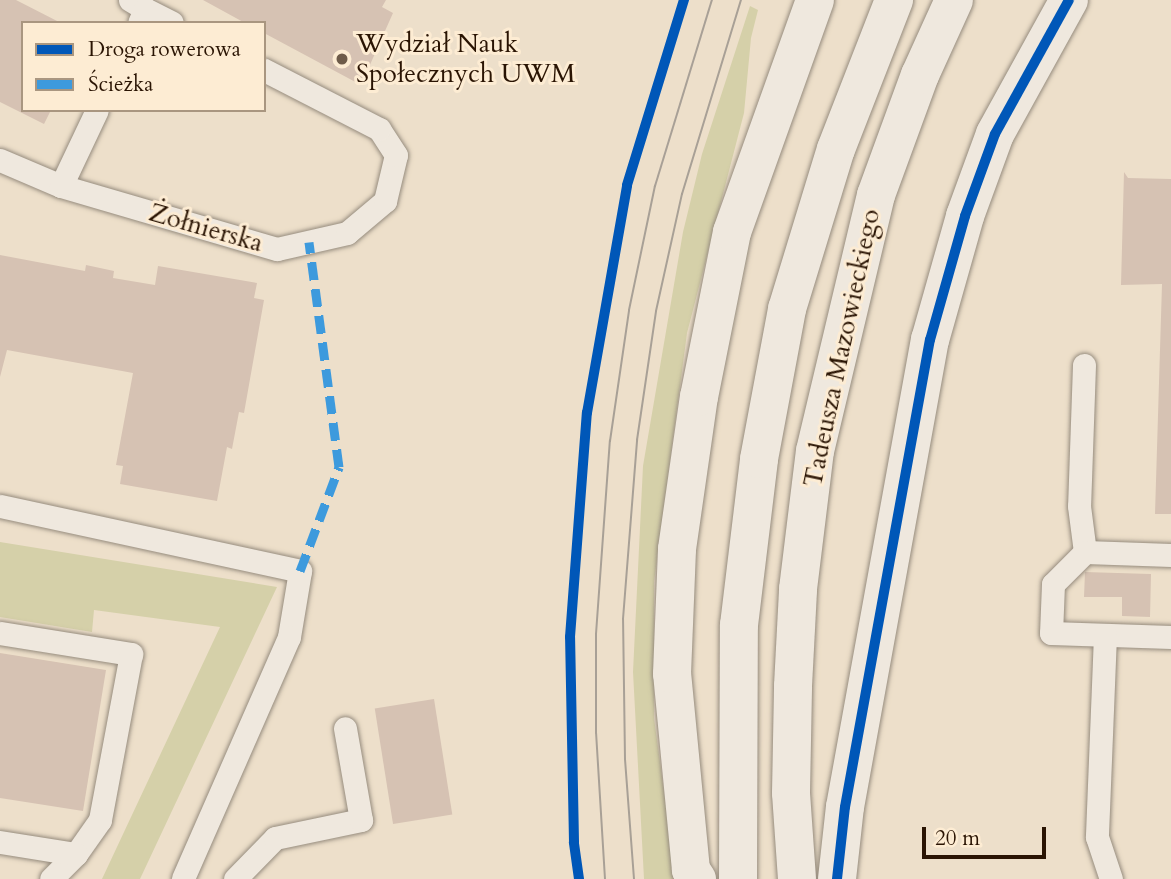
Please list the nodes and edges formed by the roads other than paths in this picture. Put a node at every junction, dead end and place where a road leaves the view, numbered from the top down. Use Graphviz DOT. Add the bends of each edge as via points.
graph roads {
  1 [pos="815,0"];
  2 [pos="894,0"];
  3 [pos="954,0"];
  4 [pos="1069,0"];
  5 [pos="138,10"];
  6 [pos="167,21"];
  7 [pos="266,71"];
  8 [pos="96,112"];
  9 [pos="0,160"];
  10 [pos="61,186"];
  11 [pos="1084,365"];
  12 [pos="0,506"];
  13 [pos="1085,552"];
  14 [pos="1171,555"];
  15 [pos="0,633"];
  16 [pos="1105,635"];
  17 [pos="1171,637"];
  18 [pos="345,728"];
  19 [pos="0,842"];
  20 [pos="76,854"];
  21 [pos="51,879"];
  22 [pos="183,879"];
  23 [pos="235,879"];
  24 [pos="697,879"];
  25 [pos="738,879"];
  26 [pos="797,879"];
  27 [pos="837,879"];
  28 [pos="1111,879"];
  1 -- 24 [label="street" via="732,232 699,397 677,549 672,674 691,870"];
  2 -- 25 [label="street, Tadeusza Mazowieckiego" via="836,149 787,309 759,459 739,625"];
  3 -- 26 [label="street, Tadeusza Mazowieckiego" via="920,75 876,195 814,451 798,589 793,686 791,793"];
  4 -- 27 [label="street" via="995,134 965,216 930,340 845,807"];
  5 -- 6 [label="lane"];
  7 -- 10 [label="lane, Żołnierska" via="379,129 396,155 385,201 347,233 277,249"];
  8 -- 10 [label="lane"];
  9 -- 10 [label="lane, Żołnierska"];
  11 -- 13 [label="lane" via="1079,506"];
  12 -- 22 [label="lane" via="300,571 289,637"];
  13 -- 14 [label="lane"];
  13 -- 16 [label="lane" via="1053,584 1051,633"];
  15 -- 20 [label="lane" via="131,654 100,820"];
  16 -- 17 [label="lane"];
  16 -- 28 [label="lane" via="1097,837"];
  18 -- 23 [label="lane" via="361,820 275,838"];
  19 -- 20 [label="lane"];
  20 -- 21 [label="lane"];
}
